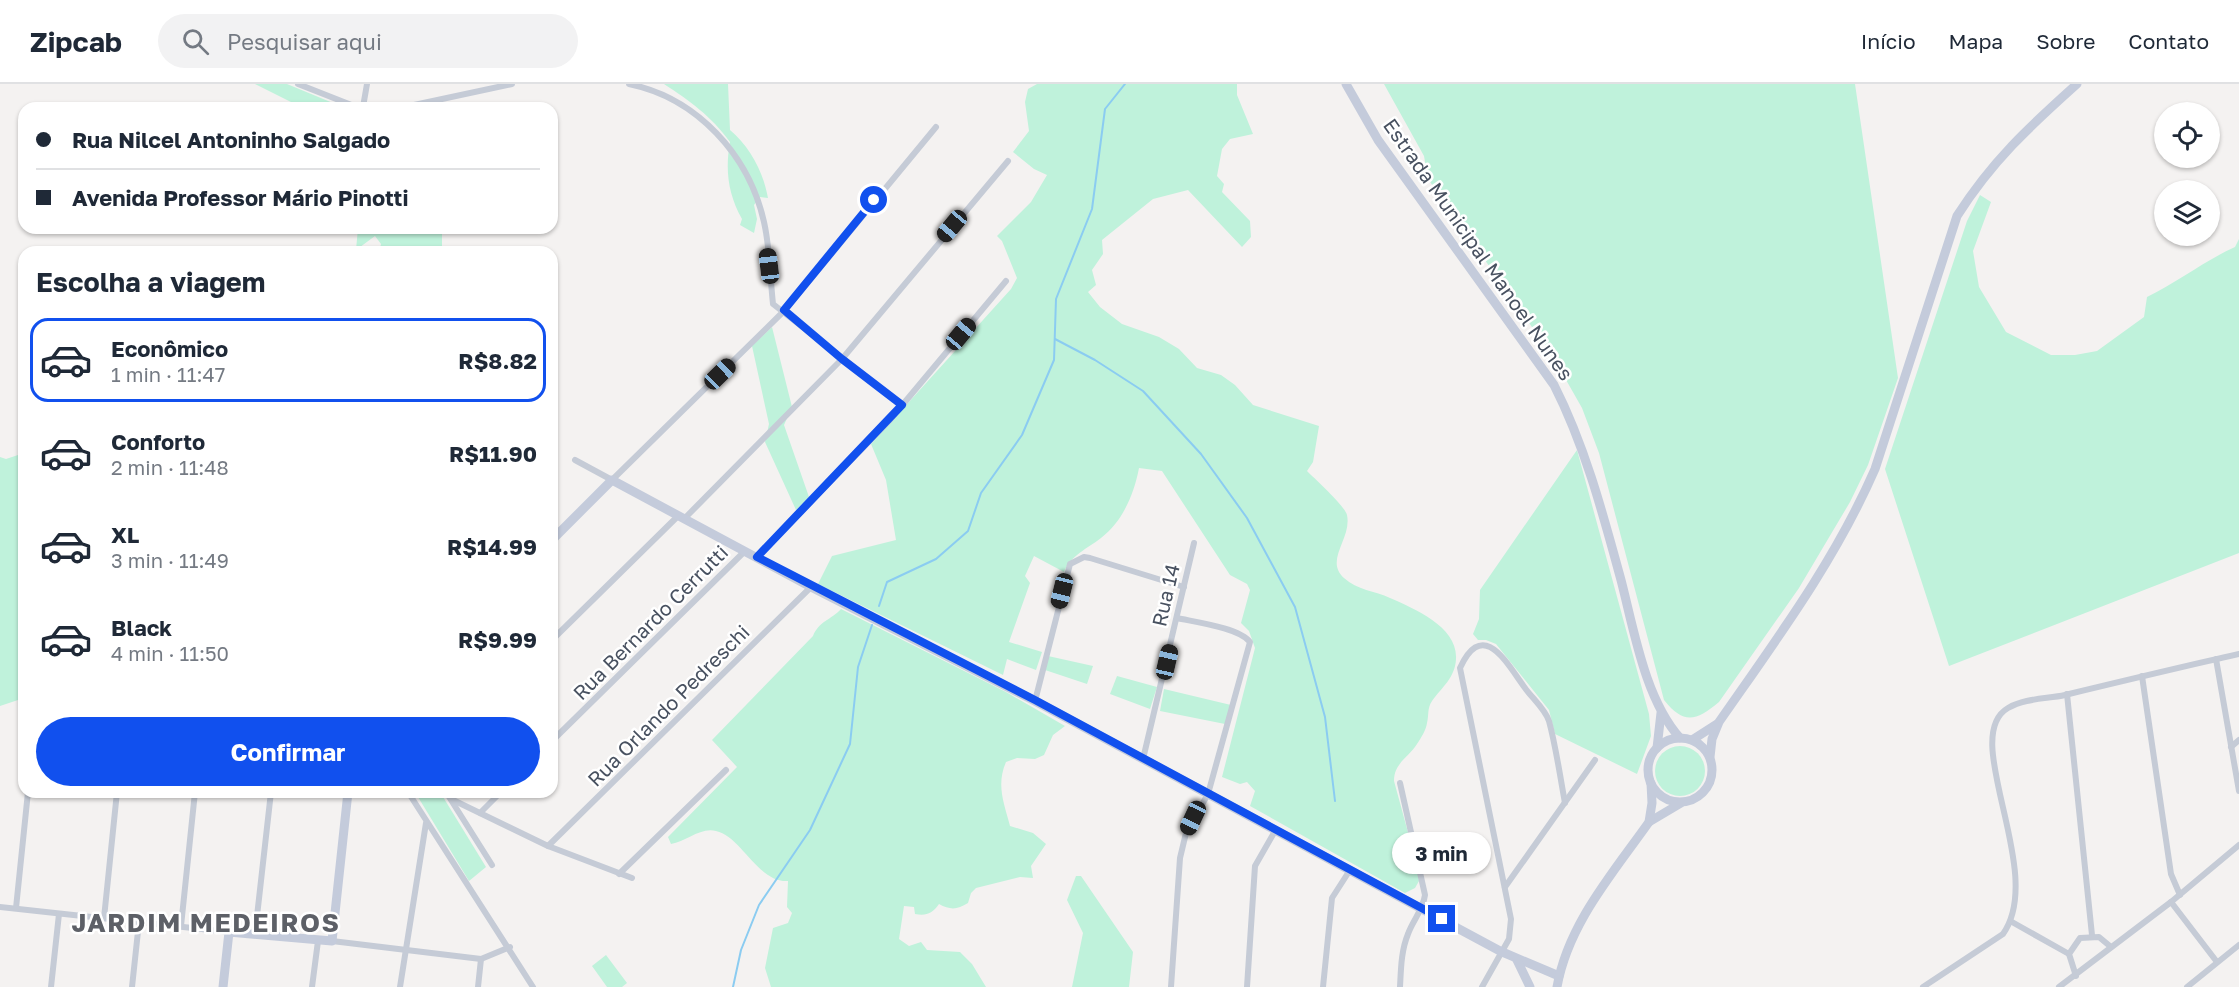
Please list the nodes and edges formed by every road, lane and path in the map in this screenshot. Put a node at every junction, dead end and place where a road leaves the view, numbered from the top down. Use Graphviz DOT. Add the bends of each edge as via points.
graph roads {
  1 [pos="298,84"];
  2 [pos="366,84"];
  3 [pos="512,84"];
  4 [pos="629,84"];
  5 [pos="1346,84"];
  6 [pos="2077,84"];
  7 [pos="349,102"];
  8 [pos="366,102"];
  9 [pos="428,102"];
  10 [pos="936,127"];
  11 [pos="1008,161"];
  12 [pos="1005,281"];
  13 [pos="784,310"];
  14 [pos="842,359"];
  15 [pos="902,405"];
  16 [pos="575,460"];
  17 [pos="612,480"];
  18 [pos="681,518"];
  19 [pos="558,534"];
  20 [pos="1194,543"];
  21 [pos="745,551"];
  22 [pos="757,557"];
  23 [pos="811,587"];
  24 [pos="1184,587"];
  25 [pos="1177,618"];
  26 [pos="558,634"];
  27 [pos="2239,654"];
  28 [pos="2216,659"];
  29 [pos="2142,676"];
  30 [pos="2067,694"];
  31 [pos="1035,700"];
  32 [pos="1661,713"];
  33 [pos="1719,722"];
  34 [pos="558,735"];
  35 [pos="1680,738"];
  36 [pos="1692,740"];
  37 [pos="2239,741"];
  38 [pos="2231,747"];
  39 [pos="1657,748"];
  40 [pos="1710,758"];
  41 [pos="1143,759"];
  42 [pos="1595,760"];
  43 [pos="726,770"];
  44 [pos="1400,783"];
  45 [pos="1651,783"];
  46 [pos="2239,791"];
  47 [pos="1208,794"];
  48 [pos="27,798"];
  49 [pos="116,798"];
  50 [pos="194,798"];
  51 [pos="270,798"];
  52 [pos="347,798"];
  53 [pos="412,798"];
  54 [pos="495,798"];
  55 [pos="451,799"];
  56 [pos="1565,803"];
  57 [pos="1681,803"];
  58 [pos="480,813"];
  59 [pos="426,822"];
  60 [pos="1649,822"];
  61 [pos="1275,831"];
  62 [pos="2239,845"];
  63 [pos="548,846"];
  64 [pos="492,865"];
  65 [pos="1350,870"];
  66 [pos="619,874"];
  67 [pos="632,878"];
  68 [pos="1505,887"];
  69 [pos="2180,895"];
  70 [pos="2171,902"];
  71 [pos="0,907"];
  72 [pos="16,908"];
  73 [pos="1423,908"];
  74 [pos="58,914"];
  75 [pos="104,918"];
  76 [pos="139,922"];
  77 [pos="2012,922"];
  78 [pos="181,926"];
  79 [pos="229,932"];
  80 [pos="255,934"];
  81 [pos="2092,935"];
  82 [pos="318,941"];
  83 [pos="332,941"];
  84 [pos="2239,945"];
  85 [pos="510,947"];
  86 [pos="2111,948"];
  87 [pos="404,950"];
  88 [pos="1500,951"];
  89 [pos="2069,954"];
  90 [pos="481,959"];
  91 [pos="1517,960"];
  92 [pos="2217,962"];
  93 [pos="1559,976"];
  94 [pos="2076,976"];
  95 [pos="51,987"];
  96 [pos="132,987"];
  97 [pos="223,987"];
  98 [pos="312,987"];
  99 [pos="400,987"];
  100 [pos="478,987"];
  101 [pos="533,987"];
  102 [pos="1171,987"];
  103 [pos="1247,987"];
  104 [pos="1323,987"];
  105 [pos="1400,987"];
  106 [pos="1482,987"];
  107 [pos="1530,987"];
  108 [pos="1557,987"];
  109 [pos="1923,987"];
  110 [pos="2059,987"];
  111 [pos="2187,987"];
  1 -- 7 [label="street"];
  2 -- 8 [label="street"];
  3 -- 9 [label="street"];
  4 -- 13 [label="street" via="677,102 703,119 727,144 750,182 764,222 773,304"];
  5 -- 32 [label="street, Estrada Municipal Manoel Nunes" via="1378,140 1538,360 1569,415"];
  6 -- 33 [label="street" via="2010,145 1957,216 1875,469 1858,507 1808,594"];
  10 -- 13 [label="street"];
  11 -- 14 [label="street"];
  12 -- 15 [label="street"];
  13 -- 14 [label="street"];
  13 -- 17 [label="street"];
  14 -- 15 [label="street"];
  14 -- 18 [label="street"];
  15 -- 22 [label="street"];
  16 -- 17 [label="street"];
  17 -- 18 [label="street"];
  17 -- 19 [label="street"];
  18 -- 21 [label="street"];
  18 -- 26 [label="street"];
  20 -- 24 [label="street, Rua 14"];
  21 -- 22 [label="street"];
  21 -- 34 [label="street, Rua Bernardo Cerrutti"];
  22 -- 23 [label="street"];
  23 -- 31 [label="street"];
  23 -- 63 [label="street, Rua Orlando Pedreschi"];
  24 -- 25 [label="street, Rua 14"];
  24 -- 31 [label="street" via="1090,558 1074,561 1068,569"];
  25 -- 41 [label="street, Rua 14"];
  25 -- 47 [label="street" via="1246,636 1250,648"];
  27 -- 28 [label="street"];
  28 -- 29 [label="street"];
  28 -- 38 [label="street"];
  29 -- 30 [label="street"];
  29 -- 69 [label="street" via="2171,874"];
  30 -- 77 [label="street" via="2021,702 2006,709 1996,719 1990,736 2017,876"];
  30 -- 81 [label="street"];
  31 -- 41 [label="street"];
  32 -- 35 [label="street, Estrada Municipal Manoel Nunes"];
  32 -- 39 [label="street, Estrada Municipal Manoel Nunes"];
  33 -- 36 [label="street"];
  33 -- 40 [label="street"];
  35 -- 36 [label="street"];
  35 -- 39 [label="street"];
  36 -- 40 [label="street"];
  37 -- 38 [label="street"];
  38 -- 46 [label="street"];
  39 -- 45 [label="street" via="1650,759"];
  40 -- 57 [label="street" via="1712,770 1707,787 1693,800"];
  41 -- 47 [label="street"];
  42 -- 56 [label="street"];
  43 -- 66 [label="street"];
  44 -- 73 [label="street" via="1424,882"];
  45 -- 57 [label="street" via="1658,794"];
  45 -- 60 [label="street"];
  47 -- 61 [label="street"];
  47 -- 102 [label="street" via="1186,833 1180,858"];
  48 -- 72 [label="street"];
  49 -- 75 [label="street"];
  50 -- 78 [label="street"];
  51 -- 80 [label="street"];
  52 -- 83 [label="street"];
  53 -- 59 [label="street"];
  54 -- 58 [label="street"];
  55 -- 58 [label="street"];
  55 -- 64 [label="street"];
  56 -- 68 [label="street"];
  56 -- 68 [label="street" via="1549,719 1500,653 1486,645 1476,646 1460,668"];
  57 -- 60 [label="street"];
  58 -- 63 [label="street"];
  59 -- 85 [label="street"];
  59 -- 87 [label="street"];
  60 -- 93 [label="street" via="1580,923"];
  61 -- 65 [label="street"];
  61 -- 103 [label="street" via="1255,866"];
  62 -- 69 [label="street"];
  63 -- 66 [label="street"];
  65 -- 73 [label="street"];
  65 -- 104 [label="street" via="1332,898"];
  66 -- 67 [label="street"];
  68 -- 88 [label="street" via="1511,931"];
  69 -- 70 [label="street"];
  70 -- 86 [label="street"];
  70 -- 92 [label="street"];
  71 -- 72 [label="street"];
  72 -- 74 [label="street"];
  73 -- 88 [label="street"];
  73 -- 105 [label="street" via="1404,944"];
  74 -- 75 [label="street"];
  74 -- 95 [label="street"];
  75 -- 76 [label="street"];
  76 -- 78 [label="street"];
  76 -- 96 [label="street"];
  77 -- 89 [label="street"];
  77 -- 109 [label="street" via="2003,934"];
  78 -- 79 [label="street"];
  79 -- 80 [label="street"];
  79 -- 97 [label="street"];
  80 -- 82 [label="street"];
  81 -- 86 [label="street"];
  81 -- 89 [label="street" via="2074,942"];
  82 -- 83 [label="street"];
  82 -- 98 [label="street"];
  83 -- 87 [label="street"];
  84 -- 92 [label="street"];
  85 -- 90 [label="street"];
  85 -- 101 [label="street"];
  86 -- 94 [label="street"];
  87 -- 90 [label="street"];
  87 -- 99 [label="street"];
  88 -- 91 [label="street"];
  88 -- 106 [label="street"];
  89 -- 94 [label="street"];
  90 -- 100 [label="street"];
  91 -- 93 [label="street"];
  91 -- 107 [label="street"];
  92 -- 111 [label="street"];
  93 -- 108 [label="street"];
  94 -- 110 [label="street"];
}
